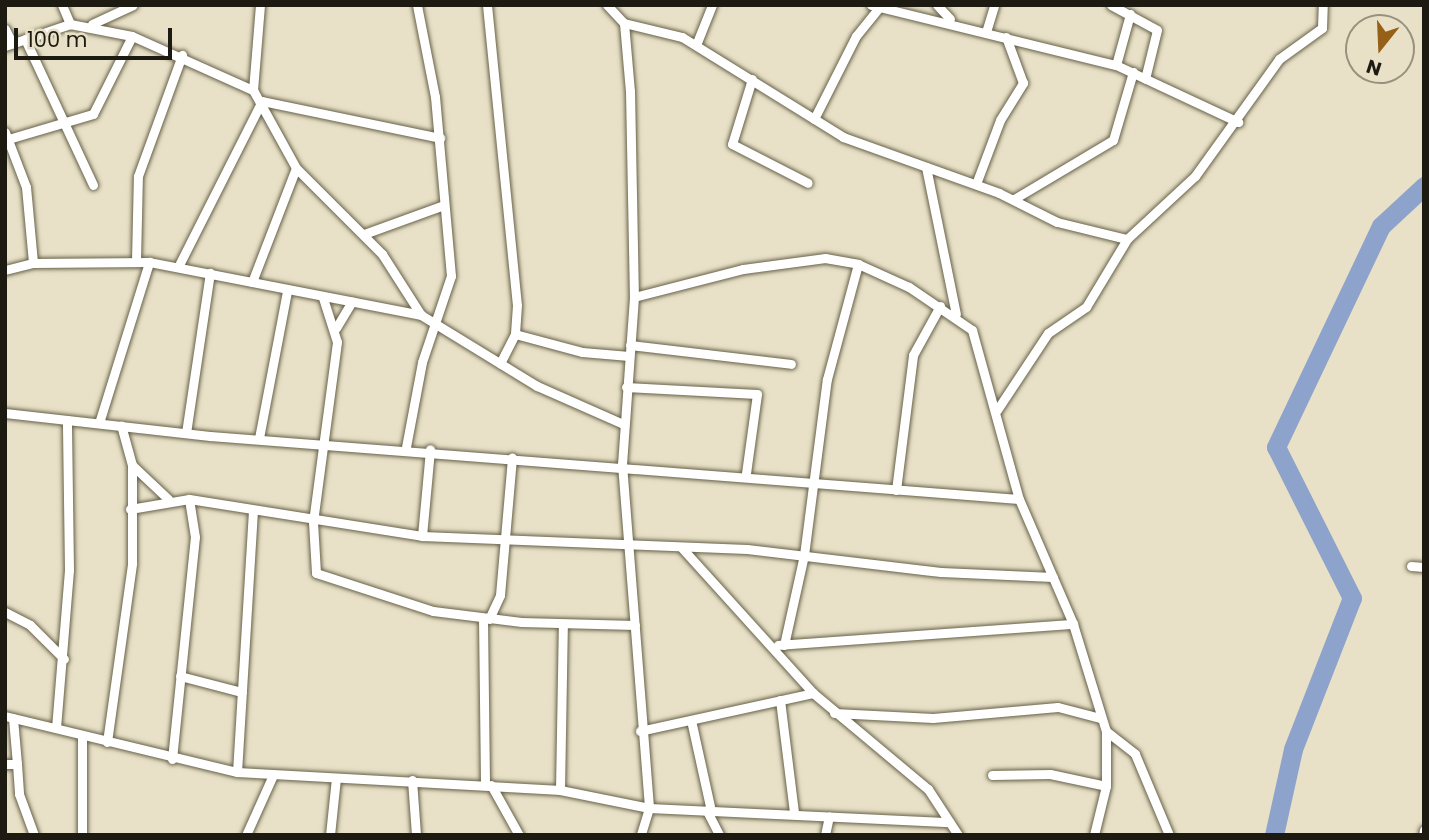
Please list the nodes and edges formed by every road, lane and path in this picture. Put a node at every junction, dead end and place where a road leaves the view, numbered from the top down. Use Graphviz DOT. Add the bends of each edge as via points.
graph roads {
  1 [pos="62,5"];
  2 [pos="133,5"];
  3 [pos="260,5"];
  4 [pos="416,5"];
  5 [pos="487,5"];
  6 [pos="607,5"];
  7 [pos="712,5"];
  8 [pos="937,5"];
  9 [pos="994,5"];
  10 [pos="1111,5"];
  11 [pos="1323,5"];
  12 [pos="875,6"];
  13 [pos="118,7"];
  14 [pos="1130,14"];
  15 [pos="951,21"];
  16 [pos="624,23"];
  17 [pos="70,24"];
  18 [pos="92,24"];
  19 [pos="5,29"];
  20 [pos="986,32"];
  21 [pos="132,36"];
  22 [pos="1006,37"];
  23 [pos="25,39"];
  24 [pos="9,44"];
  25 [pos="696,45"];
  26 [pos="182,55"];
  27 [pos="1116,65"];
  28 [pos="1133,72"];
  29 [pos="752,79"];
  30 [pos="1144,79"];
  31 [pos="253,90"];
  32 [pos="262,101"];
  33 [pos="814,119"];
  34 [pos="65,120"];
  35 [pos="1238,122"];
  36 [pos="6,137"];
  37 [pos="440,138"];
  38 [pos="926,167"];
  39 [pos="296,168"];
  40 [pos="808,183"];
  41 [pos="976,184"];
  42 [pos="93,185"];
  43 [pos="1014,199"];
  44 [pos="444,205"];
  45 [pos="364,234"];
  46 [pos="1127,239"];
  47 [pos="136,261"];
  48 [pos="149,262"];
  49 [pos="33,263"];
  50 [pos="858,264"];
  51 [pos="178,267"];
  52 [pos="5,270"];
  53 [pos="210,274"];
  54 [pos="252,282"];
  55 [pos="287,291"];
  56 [pos="634,297"];
  57 [pos="323,298"];
  58 [pos="352,301"];
  59 [pos="940,306"];
  60 [pos="956,314"];
  61 [pos="421,315"];
  62 [pos="436,324"];
  63 [pos="336,328"];
  64 [pos="515,334"];
  65 [pos="630,345"];
  66 [pos="629,356"];
  67 [pos="500,363"];
  68 [pos="792,364"];
  69 [pos="626,387"];
  70 [pos="997,410"];
  71 [pos="5,413"];
  72 [pos="67,420"];
  73 [pos="99,423"];
  74 [pos="121,425"];
  75 [pos="623,425"];
  76 [pos="186,433"];
  77 [pos="259,438"];
  78 [pos="324,444"];
  79 [pos="406,447"];
  80 [pos="430,449"];
  81 [pos="512,458"];
  82 [pos="622,464"];
  83 [pos="132,465"];
  84 [pos="746,473"];
  85 [pos="815,482"];
  86 [pos="896,490"];
  87 [pos="168,499"];
  88 [pos="189,499"];
  89 [pos="1019,499"];
  90 [pos="130,509"];
  91 [pos="253,512"];
  92 [pos="313,522"];
  93 [pos="422,536"];
  94 [pos="502,541"];
  95 [pos="630,547"];
  96 [pos="682,548"];
  97 [pos="804,555"];
  98 [pos="1411,566"];
  99 [pos="1424,567"];
  100 [pos="1053,577"];
  101 [pos="5,612"];
  102 [pos="486,619"];
  103 [pos="563,624"];
  104 [pos="1073,624"];
  105 [pos="635,625"];
  106 [pos="778,645"];
  107 [pos="64,659"];
  108 [pos="180,676"];
  109 [pos="242,692"];
  110 [pos="813,693"];
  111 [pos="780,700"];
  112 [pos="834,713"];
  113 [pos="9,717"];
  114 [pos="1100,718"];
  115 [pos="691,720"];
  116 [pos="57,728"];
  117 [pos="640,731"];
  118 [pos="1106,731"];
  119 [pos="82,735"];
  120 [pos="107,742"];
  121 [pos="172,760"];
  122 [pos="5,764"];
  123 [pos="17,764"];
  124 [pos="237,772"];
  125 [pos="273,775"];
  126 [pos="992,775"];
  127 [pos="336,778"];
  128 [pos="412,780"];
  129 [pos="488,785"];
  130 [pos="1106,786"];
  131 [pos="560,790"];
  132 [pos="649,808"];
  133 [pos="709,811"];
  134 [pos="794,813"];
  135 [pos="829,816"];
  136 [pos="950,822"];
  137 [pos="34,835"];
  138 [pos="82,835"];
  139 [pos="246,835"];
  140 [pos="330,835"];
  141 [pos="416,835"];
  142 [pos="519,835"];
  143 [pos="641,835"];
  144 [pos="719,835"];
  145 [pos="825,835"];
  146 [pos="958,835"];
  147 [pos="1094,835"];
  148 [pos="1169,835"];
  1 -- 17 [label="street"];
  2 -- 13 [label="street"];
  3 -- 31 [label="street"];
  4 -- 37 [label="street"];
  5 -- 64 [label="street" via="499,85"];
  6 -- 16 [label="street"];
  7 -- 25 [label="street"];
  8 -- 15 [label="street"];
  9 -- 20 [label="street"];
  10 -- 14 [label="street"];
  11 -- 35 [label="street" via="1322,28 1279,59"];
  12 -- 15 [label="street"];
  12 -- 33 [label="street"];
  13 -- 18 [label="street"];
  14 -- 27 [label="street"];
  14 -- 30 [label="street" via="1153,24 1158,34"];
  15 -- 20 [label="street"];
  16 -- 25 [label="street" via="666,30"];
  16 -- 56 [label="street"];
  17 -- 18 [label="street"];
  17 -- 23 [label="street"];
  18 -- 21 [label="street"];
  19 -- 24 [label="street"];
  20 -- 22 [label="street"];
  21 -- 26 [label="street"];
  21 -- 34 [label="street" via="98,108"];
  22 -- 27 [label="street"];
  22 -- 41 [label="street" via="1023,83 1000,120"];
  23 -- 24 [label="street"];
  23 -- 34 [label="street"];
  25 -- 29 [label="street"];
  26 -- 31 [label="street"];
  26 -- 47 [label="street" via="138,176"];
  27 -- 28 [label="street"];
  28 -- 30 [label="street"];
  28 -- 43 [label="street" via="1113,139"];
  29 -- 33 [label="street"];
  29 -- 40 [label="street" via="732,144"];
  30 -- 35 [label="street"];
  31 -- 32 [label="street"];
  32 -- 37 [label="street"];
  32 -- 39 [label="street"];
  32 -- 51 [label="street"];
  33 -- 38 [label="street" via="843,137"];
  34 -- 36 [label="street"];
  34 -- 42 [label="street"];
  35 -- 46 [label="street" via="1195,176"];
  36 -- 49 [label="street" via="26,187"];
  37 -- 44 [label="street"];
  38 -- 41 [label="street"];
  38 -- 60 [label="street"];
  39 -- 45 [label="street"];
  39 -- 54 [label="street"];
  41 -- 43 [label="street"];
  43 -- 46 [label="street" via="1057,222"];
  44 -- 45 [label="street"];
  44 -- 62 [label="street" via="451,276"];
  45 -- 61 [label="street"];
  46 -- 70 [label="street" via="1086,307 1048,333"];
  47 -- 48 [label="street"];
  47 -- 49 [label="street"];
  48 -- 51 [label="street"];
  48 -- 73 [label="street"];
  49 -- 52 [label="street"];
  50 -- 56 [label="street" via="807,258"];
  50 -- 59 [label="street"];
  50 -- 85 [label="street" via="827,379"];
  51 -- 53 [label="street"];
  53 -- 54 [label="street"];
  53 -- 76 [label="street"];
  54 -- 55 [label="street"];
  55 -- 57 [label="street"];
  55 -- 77 [label="street"];
  56 -- 65 [label="street"];
  57 -- 58 [label="street"];
  57 -- 63 [label="street"];
  58 -- 61 [label="street"];
  58 -- 63 [label="street"];
  59 -- 60 [label="street"];
  59 -- 86 [label="street" via="912,355"];
  60 -- 70 [label="street" via="977,340"];
  61 -- 62 [label="street"];
  62 -- 67 [label="street"];
  62 -- 79 [label="street"];
  63 -- 78 [label="street"];
  64 -- 66 [label="street" via="582,352"];
  64 -- 67 [label="street"];
  65 -- 66 [label="street"];
  65 -- 68 [label="street"];
  66 -- 69 [label="street"];
  67 -- 75 [label="street"];
  69 -- 75 [label="street"];
  69 -- 84 [label="street" via="757,394"];
  70 -- 89 [label="street"];
  71 -- 72 [label="street"];
  72 -- 73 [label="street"];
  72 -- 107 [label="street"];
  73 -- 74 [label="street"];
  74 -- 76 [label="street"];
  74 -- 83 [label="street"];
  75 -- 82 [label="street"];
  76 -- 77 [label="street"];
  77 -- 78 [label="street"];
  78 -- 79 [label="street"];
  78 -- 92 [label="street"];
  79 -- 80 [label="street"];
  80 -- 81 [label="street"];
  80 -- 93 [label="street"];
  81 -- 82 [label="street"];
  81 -- 94 [label="street"];
  82 -- 84 [label="street"];
  82 -- 95 [label="street"];
  83 -- 87 [label="street"];
  83 -- 90 [label="street"];
  84 -- 85 [label="street"];
  85 -- 86 [label="street"];
  85 -- 97 [label="street"];
  86 -- 89 [label="street"];
  87 -- 88 [label="street"];
  87 -- 90 [label="street"];
  88 -- 91 [label="street"];
  88 -- 108 [label="street" via="195,537"];
  89 -- 100 [label="street"];
  90 -- 120 [label="street" via="132,563"];
  91 -- 92 [label="street"];
  91 -- 109 [label="street"];
  92 -- 93 [label="street"];
  92 -- 102 [label="street" via="313,568 320,576 433,611"];
  93 -- 94 [label="street"];
  94 -- 95 [label="street"];
  94 -- 102 [label="street" via="500,594"];
  95 -- 96 [label="street"];
  95 -- 105 [label="street"];
  96 -- 97 [label="street"];
  96 -- 106 [label="street" via="734,612"];
  97 -- 100 [label="street"];
  97 -- 106 [label="street"];
  98 -- 99 [label="street"];
  100 -- 104 [label="street"];
  101 -- 107 [label="street" via="30,625"];
  102 -- 103 [label="street"];
  102 -- 129 [label="street"];
  103 -- 105 [label="street"];
  103 -- 131 [label="street"];
  104 -- 106 [label="street"];
  104 -- 114 [label="street"];
  105 -- 117 [label="street"];
  106 -- 110 [label="street"];
  107 -- 116 [label="street"];
  108 -- 109 [label="street"];
  108 -- 121 [label="street"];
  109 -- 124 [label="street"];
  110 -- 111 [label="street"];
  110 -- 112 [label="street"];
  111 -- 115 [label="street"];
  111 -- 134 [label="street"];
  112 -- 114 [label="street" via="933,718 1058,707"];
  112 -- 136 [label="street" via="928,789"];
  113 -- 116 [label="street"];
  113 -- 123 [label="street"];
  114 -- 118 [label="street"];
  115 -- 117 [label="street"];
  115 -- 133 [label="street"];
  116 -- 119 [label="street"];
  117 -- 132 [label="street"];
  118 -- 130 [label="street"];
  118 -- 148 [label="street" via="1135,754"];
  119 -- 120 [label="street"];
  119 -- 138 [label="street"];
  120 -- 121 [label="street"];
  121 -- 124 [label="street"];
  122 -- 123 [label="street"];
  123 -- 137 [label="street" via="19,794"];
  124 -- 125 [label="street"];
  125 -- 127 [label="street"];
  125 -- 139 [label="street"];
  126 -- 130 [label="street" via="1050,774"];
  127 -- 128 [label="street"];
  127 -- 140 [label="street"];
  128 -- 129 [label="street"];
  128 -- 141 [label="street"];
  129 -- 131 [label="street"];
  129 -- 142 [label="street"];
  130 -- 147 [label="street"];
  131 -- 132 [label="street"];
  132 -- 133 [label="street"];
  132 -- 143 [label="street"];
  133 -- 134 [label="street"];
  133 -- 144 [label="street"];
  134 -- 135 [label="street"];
  135 -- 136 [label="street"];
  135 -- 145 [label="street"];
  136 -- 146 [label="street"];
}
